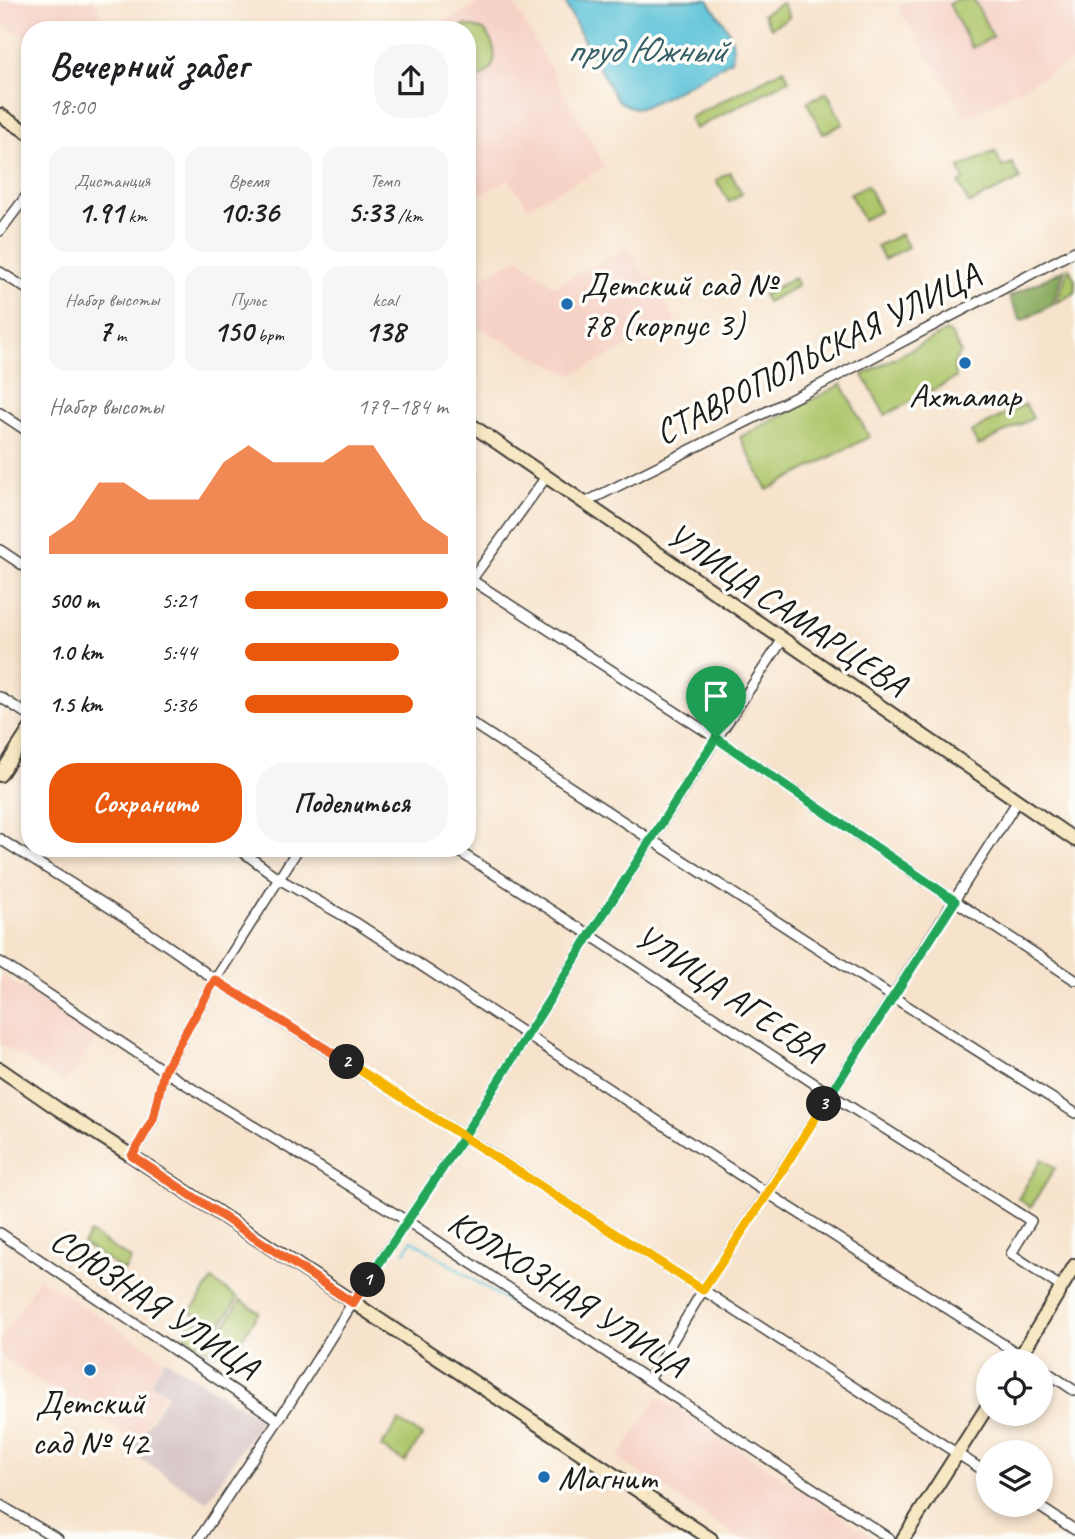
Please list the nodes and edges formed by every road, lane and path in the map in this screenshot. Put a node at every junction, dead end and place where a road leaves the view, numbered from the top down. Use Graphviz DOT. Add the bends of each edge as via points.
graph roads {
  1 [pos="0,115"];
  2 [pos="21,128"];
  3 [pos="21,203"];
  4 [pos="0,231"];
  5 [pos="1075,250"];
  6 [pos="0,272"];
  7 [pos="21,285"];
  8 [pos="0,413"];
  9 [pos="21,427"];
  10 [pos="476,428"];
  11 [pos="546,477"];
  12 [pos="584,503"];
  13 [pos="0,551"];
  14 [pos="21,564"];
  15 [pos="476,572"];
  16 [pos="476,585"];
  17 [pos="783,639"];
  18 [pos="0,697"];
  19 [pos="21,710"];
  20 [pos="476,726"];
  21 [pos="716,738"];
  22 [pos="21,743"];
  23 [pos="0,775"];
  24 [pos="1017,802"];
  25 [pos="0,839"];
  26 [pos="652,839"];
  27 [pos="1075,841"];
  28 [pos="21,852"];
  29 [pos="29,857"];
  30 [pos="250,857"];
  31 [pos="293,857"];
  32 [pos="468,857"];
  33 [pos="279,878"];
  34 [pos="955,901"];
  35 [pos="590,935"];
  36 [pos="0,962"];
  37 [pos="215,980"];
  38 [pos="1075,980"];
  39 [pos="893,997"];
  40 [pos="527,1036"];
  41 [pos="0,1069"];
  42 [pos="164,1071"];
  43 [pos="830,1094"];
  44 [pos="1075,1113"];
  45 [pos="464,1136"];
  46 [pos="132,1156"];
  47 [pos="768,1193"];
  48 [pos="407,1221"];
  49 [pos="0,1233"];
  50 [pos="1075,1265"];
  51 [pos="1061,1287"];
  52 [pos="703,1290"];
  53 [pos="353,1303"];
  54 [pos="1008,1349"];
  55 [pos="1028,1349"];
  56 [pos="1053,1376"];
  57 [pos="649,1380"];
  58 [pos="1075,1391"];
  59 [pos="278,1420"];
  60 [pos="976,1424"];
  61 [pos="957,1453"];
  62 [pos="976,1465"];
  63 [pos="0,1505"];
  64 [pos="1053,1516"];
  65 [pos="1075,1530"];
  66 [pos="58,1539"];
  67 [pos="200,1539"];
  68 [pos="711,1539"];
  69 [pos="890,1539"];
  70 [pos="903,1539"];
  1 -- 2 [label="street"];
  3 -- 4 [label="street"];
  5 -- 12 [label="street, СТАВРОПОЛЬСКАЯ УЛИЦА"];
  6 -- 7 [label="street"];
  8 -- 9 [label="street"];
  10 -- 11 [label="street, УЛИЦА САМАРЦЕВА"];
  11 -- 12 [label="street, УЛИЦА САМАРЦЕВА"];
  11 -- 15 [label="street"];
  12 -- 17 [label="street, УЛИЦА САМАРЦЕВА"];
  13 -- 14 [label="street"];
  16 -- 21 [label="street"];
  17 -- 21 [label="street"];
  17 -- 24 [label="street, УЛИЦА САМАРЦЕВА"];
  18 -- 19 [label="street"];
  20 -- 26 [label="street"];
  21 -- 26 [label="street"];
  21 -- 34 [label="street"];
  22 -- 23 [label="street"];
  24 -- 27 [label="street, УЛИЦА САМАРЦЕВА"];
  24 -- 34 [label="street"];
  25 -- 28 [label="street"];
  26 -- 35 [label="street"];
  26 -- 39 [label="street"];
  29 -- 37 [label="street"];
  30 -- 33 [label="street"];
  31 -- 33 [label="street"];
  32 -- 35 [label="street, УЛИЦА АГЕЕВА"];
  33 -- 37 [label="street"];
  33 -- 40 [label="street" via="358,924"];
  34 -- 38 [label="street"];
  34 -- 39 [label="street"];
  35 -- 40 [label="street"];
  35 -- 43 [label="street, УЛИЦА АГЕЕВА"];
  36 -- 42 [label="street, КОЛХОЗНАЯ УЛИЦА"];
  37 -- 42 [label="street"];
  37 -- 45 [label="street"];
  39 -- 43 [label="street"];
  39 -- 44 [label="street"];
  40 -- 45 [label="street"];
  40 -- 47 [label="street"];
  41 -- 46 [label="street"];
  42 -- 46 [label="street" via="153,1119"];
  42 -- 48 [label="street, КОЛХОЗНАЯ УЛИЦА"];
  43 -- 47 [label="street"];
  43 -- 51 [label="street, УЛИЦА АГЕЕВА" via="1031,1221 1010,1254"];
  45 -- 48 [label="street"];
  45 -- 52 [label="street"];
  46 -- 53 [label="street"];
  47 -- 52 [label="street"];
  47 -- 54 [label="street"];
  48 -- 53 [label="street"];
  48 -- 57 [label="street, КОЛХОЗНАЯ УЛИЦА"];
  49 -- 59 [label="street, СОЮЗНАЯ УЛИЦА"];
  50 -- 51 [label="street"];
  51 -- 55 [label="street"];
  52 -- 57 [label="street"];
  52 -- 61 [label="street"];
  53 -- 59 [label="street"];
  53 -- 68 [label="street"];
  56 -- 58 [label="street"];
  57 -- 69 [label="street, КОЛХОЗНАЯ УЛИЦА"];
  59 -- 67 [label="street"];
  60 -- 61 [label="street"];
  61 -- 62 [label="street"];
  61 -- 70 [label="street"];
  63 -- 66 [label="street"];
  64 -- 65 [label="street"];
}
